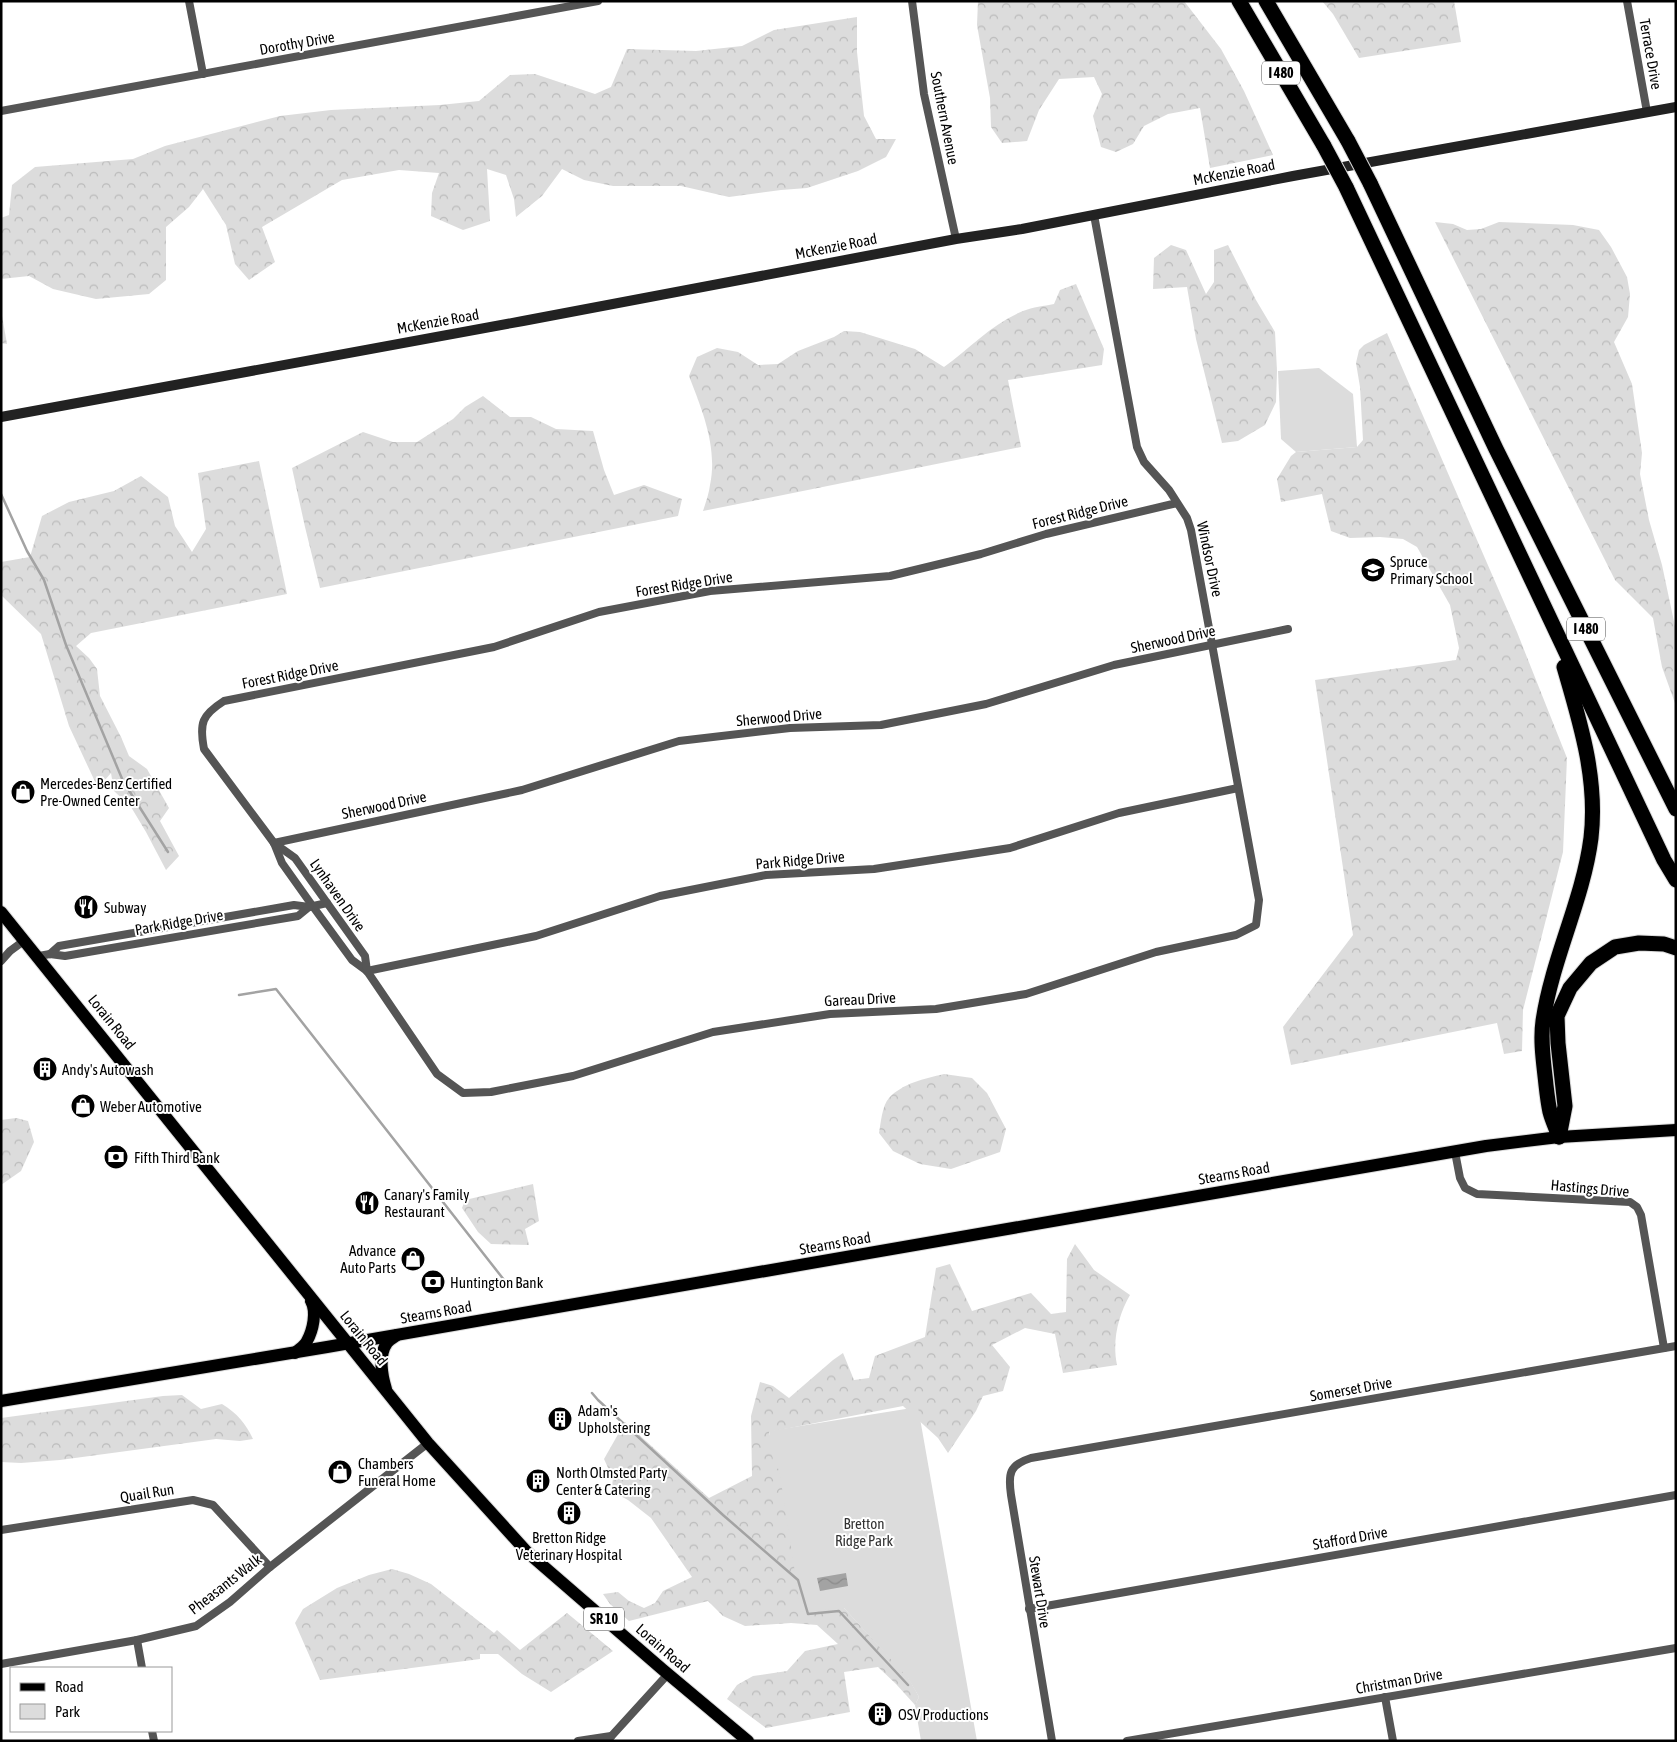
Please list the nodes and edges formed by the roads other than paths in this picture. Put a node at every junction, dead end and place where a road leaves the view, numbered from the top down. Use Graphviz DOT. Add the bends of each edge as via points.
graph roads {
  1 [pos="189,1"];
  2 [pos="598,1"];
  3 [pos="912,1"];
  4 [pos="1238,1"];
  5 [pos="1266,1"];
  6 [pos="1627,1"];
  7 [pos="203,74"];
  8 [pos="1676,107"];
  9 [pos="1,110"];
  10 [pos="1647,112"];
  11 [pos="1094,215"];
  12 [pos="956,239"];
  13 [pos="1,417"];
  14 [pos="1177,503"];
  15 [pos="1549,617"];
  16 [pos="1288,629"];
  17 [pos="1213,644"];
  18 [pos="203,718"];
  19 [pos="1635,729"];
  20 [pos="1676,787"];
  21 [pos="1238,788"];
  22 [pos="1676,809"];
  23 [pos="274,842"];
  24 [pos="1676,880"];
  25 [pos="327,903"];
  26 [pos="311,906"];
  27 [pos="1,912"];
  28 [pos="1256,925"];
  29 [pos="25,940"];
  30 [pos="1676,948"];
  31 [pos="10,951"];
  32 [pos="1,953"];
  33 [pos="44,955"];
  34 [pos="1,961"];
  35 [pos="367,972"];
  36 [pos="463,1093"];
  37 [pos="1676,1130"];
  38 [pos="1559,1137"];
  39 [pos="1455,1152"];
  40 [pos="307,1294"];
  41 [pos="397,1335"];
  42 [pos="347,1344"];
  43 [pos="1676,1346"];
  44 [pos="1664,1348"];
  45 [pos="295,1353"];
  46 [pos="388,1394"];
  47 [pos="1,1401"];
  48 [pos="428,1442"];
  49 [pos="1031,1458"];
  50 [pos="1676,1495"];
  51 [pos="1,1530"];
  52 [pos="270,1567"];
  53 [pos="1029,1609"];
  54 [pos="137,1640"];
  55 [pos="1676,1648"];
  56 [pos="1,1664"];
  57 [pos="142,1667"];
  58 [pos="668,1674"];
  59 [pos="1385,1697"];
  60 [pos="609,1738"];
  61 [pos="578,1741"];
  62 [pos="748,1741"];
  63 [pos="1052,1741"];
  64 [pos="1127,1741"];
  65 [pos="1393,1741"];
  1 -- 7 [label="street"];
  2 -- 7 [label="street, Dorothy Drive"];
  3 -- 12 [label="street, Southern Avenue" via="924,94"];
  4 -- 15 [label="highway, I 480, bridge" via="1346,187"];
  5 -- 19 [label="highway, I 480, bridge" via="1370,183 1496,449"];
  6 -- 10 [label="street, Terrace Drive"];
  7 -- 9 [label="street, Dorothy Drive"];
  8 -- 10 [label="street, McKenzie Road"];
  10 -- 11 [label="street, McKenzie Road"];
  11 -- 12 [label="street, McKenzie Road"];
  11 -- 14 [label="street, Windsor Drive" via="1137,447 1144,462"];
  12 -- 13 [label="street, McKenzie Road"];
  14 -- 17 [label="street, Windsor Drive" via="1192,530"];
  14 -- 18 [label="street, Forest Ridge Drive" via="890,576 710,591 599,612 494,647 224,701"];
  15 -- 24 [label="highway, I 480"];
  15 -- 38 [label="highway" via="1589,762 1593,812 1586,867 1543,1023 1543,1058 1550,1111"];
  16 -- 17 [label="street, Sherwood Drive"];
  17 -- 21 [label="street, Windsor Drive"];
  17 -- 23 [label="street, Sherwood Drive" via="1114,665 986,704 880,725 790,728 679,742 522,790"];
  18 -- 23 [label="street, Lynhaven Drive" via="204,748"];
  19 -- 20 [label="highway"];
  19 -- 22 [label="highway, I 480"];
  21 -- 28 [label="street, Windsor Drive" via="1260,900"];
  21 -- 35 [label="street, Park Ridge Drive" via="1119,813 1010,848 874,868 766,875 660,896 536,936"];
  23 -- 25 [label="street, Lynhaven Drive" via="296,858"];
  23 -- 26 [label="street, Lynhaven Drive" via="282,863"];
  25 -- 26 [label="street, Park Ridge Drive"];
  25 -- 35 [label="street, Lynhaven Drive" via="365,956"];
  26 -- 33 [label="street, Park Ridge Drive" via="294,905 59,946"];
  26 -- 33 [label="street, Park Ridge Drive" via="298,916 65,956"];
  26 -- 35 [label="street, Lynhaven Drive" via="352,960"];
  27 -- 29 [label="main road, Lorain Road / SR 10"];
  28 -- 36 [label="street, Gareau Drive" via="1236,935 1156,952 1026,994 936,1009 830,1014 713,1032 573,1076 491,1092"];
  29 -- 31 [label="street"];
  29 -- 33 [label="main road, Lorain Road / SR 10"];
  30 -- 38 [label="highway" via="1639,943 1615,947 1591,963 1570,988 1557,1016 1565,1106"];
  31 -- 32 [label="street"];
  31 -- 34 [label="street"];
  33 -- 40 [label="main road, Lorain Road / SR 10"];
  35 -- 36 [label="street, Lynhaven Drive" via="437,1074"];
  37 -- 38 [label="main road, Stearns Road"];
  38 -- 39 [label="main road, Stearns Road"];
  39 -- 41 [label="main road, Stearns Road"];
  39 -- 44 [label="street, Hastings Drive" via="1465,1188 1477,1194 1630,1202 1637,1207"];
  40 -- 42 [label="main road, Lorain Road / SR 10"];
  40 -- 45 [label="main road" via="313,1304 312,1329 307,1343"];
  41 -- 42 [label="main road, Stearns Road"];
  41 -- 46 [label="main road" via="387,1342 381,1363"];
  42 -- 45 [label="main road, Stearns Road"];
  42 -- 46 [label="main road, Lorain Road / SR 10"];
  43 -- 44 [label="street, Somerset Drive"];
  44 -- 49 [label="street, Somerset Drive"];
  45 -- 47 [label="main road, Stearns Road"];
  46 -- 48 [label="main road, Lorain Road / SR 10"];
  48 -- 52 [label="street, Pheasants Walk"];
  48 -- 58 [label="main road, Lorain Road / SR 10" via="527,1552"];
  49 -- 53 [label="street, Stewart Drive" via="1011,1470 1009,1483"];
  50 -- 53 [label="street, Stafford Drive"];
  51 -- 52 [label="street, Quail Run" via="193,1500 213,1504"];
  52 -- 54 [label="street, Pheasants Walk" via="196,1626"];
  53 -- 63 [label="street, Stewart Drive"];
  54 -- 56 [label="street, Pheasants Walk"];
  54 -- 57 [label="street"];
  55 -- 59 [label="street, Christman Drive"];
  58 -- 60 [label="street"];
  58 -- 62 [label="main road, Lorain Road / SR 10"];
  59 -- 64 [label="street, Christman Drive"];
  59 -- 65 [label="street"];
  60 -- 61 [label="street"];
}
